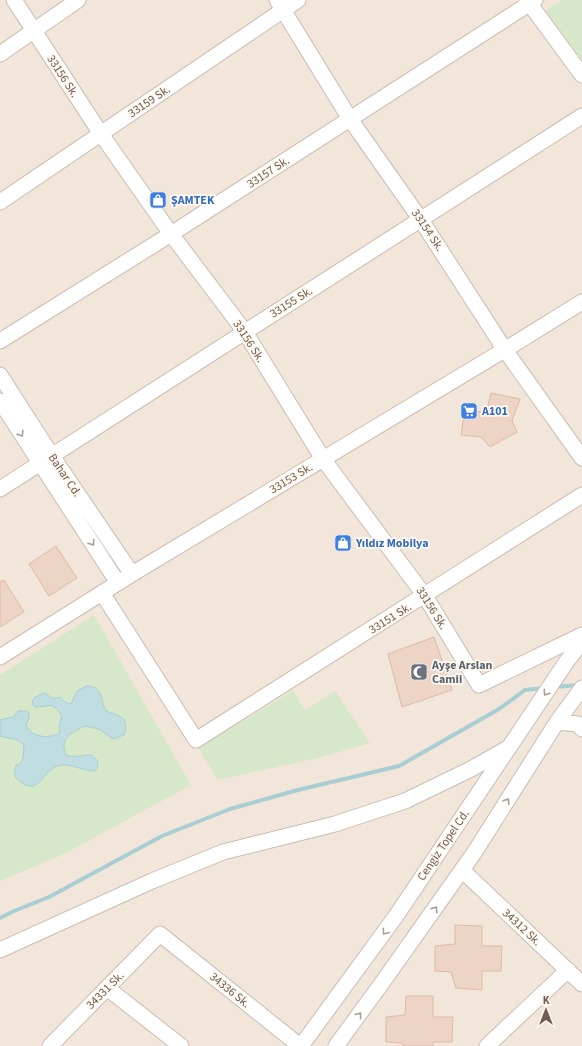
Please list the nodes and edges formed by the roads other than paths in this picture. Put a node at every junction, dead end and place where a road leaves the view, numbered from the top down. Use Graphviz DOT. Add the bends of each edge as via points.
graph roads {
  1 [pos="14,0"];
  2 [pos="78,0"];
  3 [pos="298,0"];
  4 [pos="531,1"];
  5 [pos="280,5"];
  6 [pos="34,30"];
  7 [pos="0,54"];
  8 [pos="582,75"];
  9 [pos="582,116"];
  10 [pos="350,119"];
  11 [pos="101,134"];
  12 [pos="0,202"];
  13 [pos="421,220"];
  14 [pos="171,234"];
  15 [pos="582,302"];
  16 [pos="245,332"];
  17 [pos="0,341"];
  18 [pos="505,350"];
  19 [pos="0,375"];
  20 [pos="0,401"];
  21 [pos="582,458"];
  22 [pos="323,459"];
  23 [pos="46,460"];
  24 [pos="0,489"];
  25 [pos="582,495"];
  26 [pos="132,574"];
  27 [pos="118,583"];
  28 [pos="102,593"];
  29 [pos="425,596"];
  30 [pos="582,635"];
  31 [pos="582,642"];
  32 [pos="0,657"];
  33 [pos="582,688"];
  34 [pos="557,722"];
  35 [pos="582,729"];
  36 [pos="508,748"];
  37 [pos="462,870"];
  38 [pos="160,934"];
  39 [pos="0,950"];
  40 [pos="568,970"];
  41 [pos="582,984"];
  42 [pos="107,988"];
  43 [pos="50,1046"];
  44 [pos="181,1046"];
  45 [pos="301,1046"];
  46 [pos="336,1046"];
  47 [pos="487,1046"];
  1 -- 6 [label="street, 33156 Sk."];
  2 -- 6 [label="street"];
  3 -- 5 [label="street, 33159 Sk."];
  4 -- 8 [label="street"];
  4 -- 10 [label="street, 33157 Sk."];
  5 -- 10 [label="street, 33154 Sk."];
  5 -- 11 [label="street, 33159 Sk."];
  6 -- 7 [label="street"];
  6 -- 11 [label="street, 33156 Sk."];
  9 -- 13 [label="street, 33155 Sk."];
  10 -- 13 [label="street, 33154 Sk."];
  10 -- 14 [label="street, 33157 Sk."];
  11 -- 12 [label="street, 33159 Sk."];
  11 -- 14 [label="street, 33156 Sk."];
  13 -- 16 [label="street, 33155 Sk."];
  13 -- 18 [label="street, 33154 Sk."];
  14 -- 16 [label="street, 33156 Sk."];
  14 -- 17 [label="street, 33157 Sk."];
  15 -- 18 [label="street, 33153 Sk."];
  16 -- 22 [label="street, 33156 Sk."];
  16 -- 23 [label="street, 33155 Sk."];
  18 -- 21 [label="street, 33154 Sk."];
  18 -- 22 [label="street, 33153 Sk."];
  19 -- 23 [label="street, Bahar Cd."];
  20 -- 23 [label="street, Bahar Cd., one-way"];
  22 -- 26 [label="street, 33153 Sk."];
  22 -- 29 [label="street, 33156 Sk."];
  23 -- 24 [label="street, 33155 Sk."];
  23 -- 26 [label="street, Bahar Cd."];
  23 -- 27 [label="street, Bahar Cd., one-way"];
  25 -- 29 [label="street, 33151 Sk."];
  26 -- 27 [label="street, 33153 Sk."];
  27 -- 28 [label="street, 33153 Sk."];
  28 -- 29 [label="street, 33151 Sk." via="196,740"];
  28 -- 32 [label="street, 33153 Sk."];
  29 -- 30 [label="street, 33156 Sk." via="479,685"];
  31 -- 36 [label="street, Cengiz Topel Cd., one-way"];
  33 -- 34 [label="street"];
  34 -- 35 [label="street" via="578,724"];
  37 -- 34 [label="street, one-way"];
  36 -- 39 [label="street" via="405,802 335,824 223,852 152,880"];
  36 -- 45 [label="street, Cengiz Topel Cd., one-way" via="396,916"];
  37 -- 40 [label="street, 34312 Sk."];
  46 -- 37 [label="street, one-way"];
  38 -- 42 [label="street, 34331 Sk."];
  38 -- 45 [label="street, 34336 Sk."];
  40 -- 41 [label="street, 34312 Sk."];
  40 -- 47 [label="street"];
  42 -- 43 [label="street, 34331 Sk."];
  42 -- 44 [label="street"];
}
